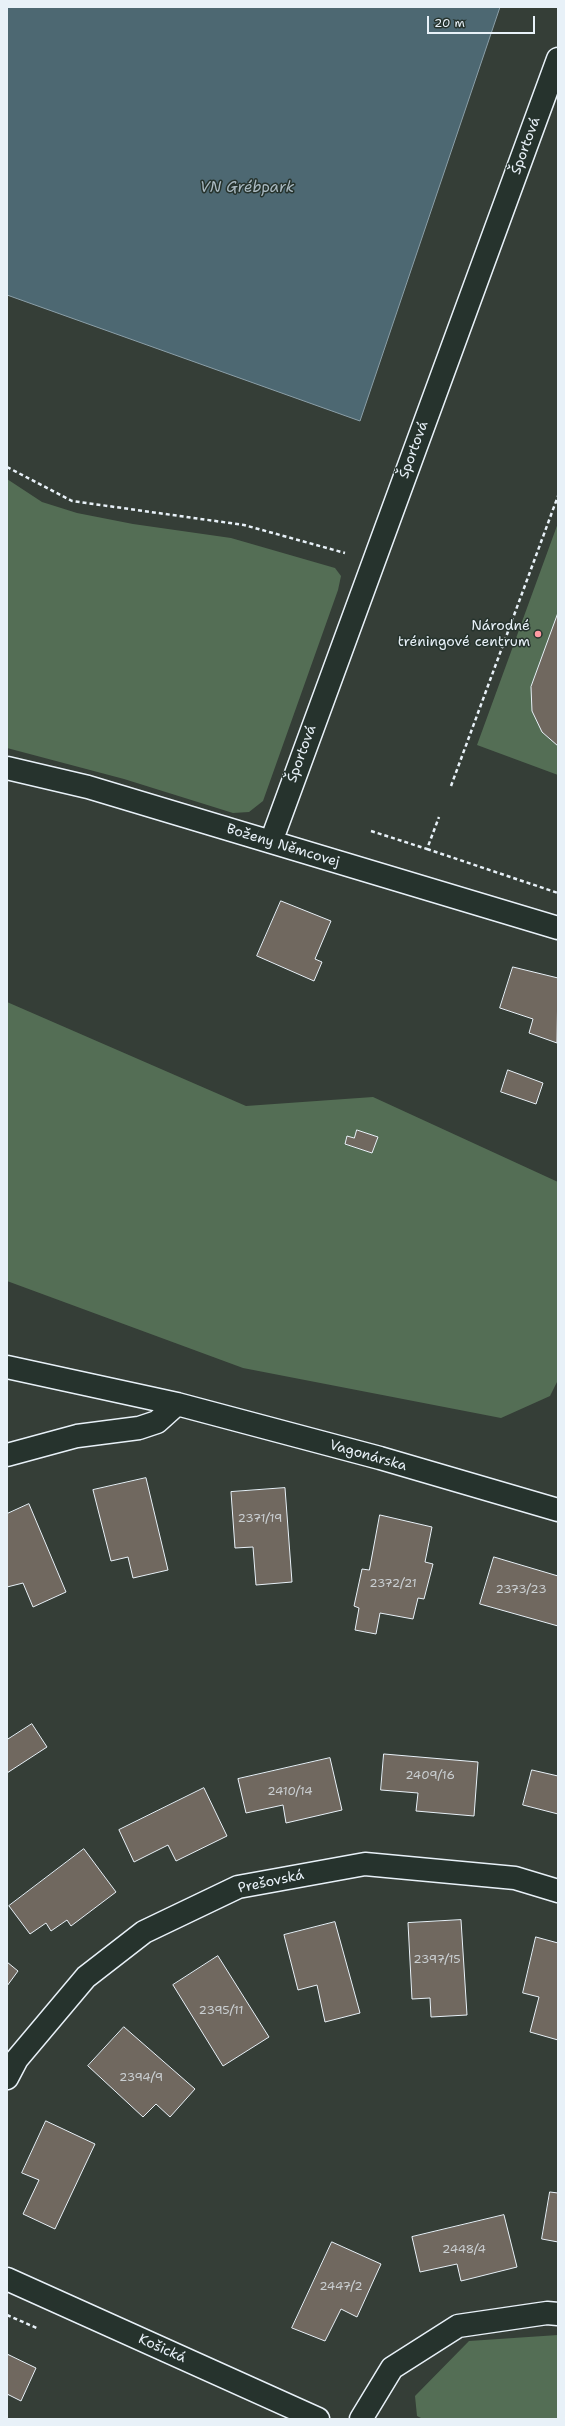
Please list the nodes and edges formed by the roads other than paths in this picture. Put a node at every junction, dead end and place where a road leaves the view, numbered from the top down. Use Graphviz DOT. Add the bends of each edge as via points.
graph roads {
  1 [pos="558,59"];
  2 [pos="7,768"];
  3 [pos="271,842"];
  4 [pos="558,928"];
  5 [pos="13,1372"];
  6 [pos="177,1404"];
  7 [pos="7,1455"];
  8 [pos="558,1510"];
  9 [pos="558,1892"];
  10 [pos="7,2078"];
  11 [pos="7,2279"];
  12 [pos="558,2314"];
  13 [pos="318,2419"];
  14 [pos="361,2419"];
  1 -- 3 [label="street, Športová"];
  2 -- 3 [label="street, Boženy Němcovej" via="88,787"];
  3 -- 4 [label="street, Boženy Němcovej"];
  5 -- 6 [label="street, Vagonárska"];
  6 -- 7 [label="street" via="157,1422 139,1428 77,1436"];
  6 -- 8 [label="street, Vagonárska" via="380,1458"];
  9 -- 10 [label="street, Prešovská" via="515,1878 364,1864 238,1887 144,1932 86,1977 18,2059"];
  11 -- 13 [label="street, Košická"];
  12 -- 14 [label="street" via="547,2313 458,2326 392,2368"];
}
